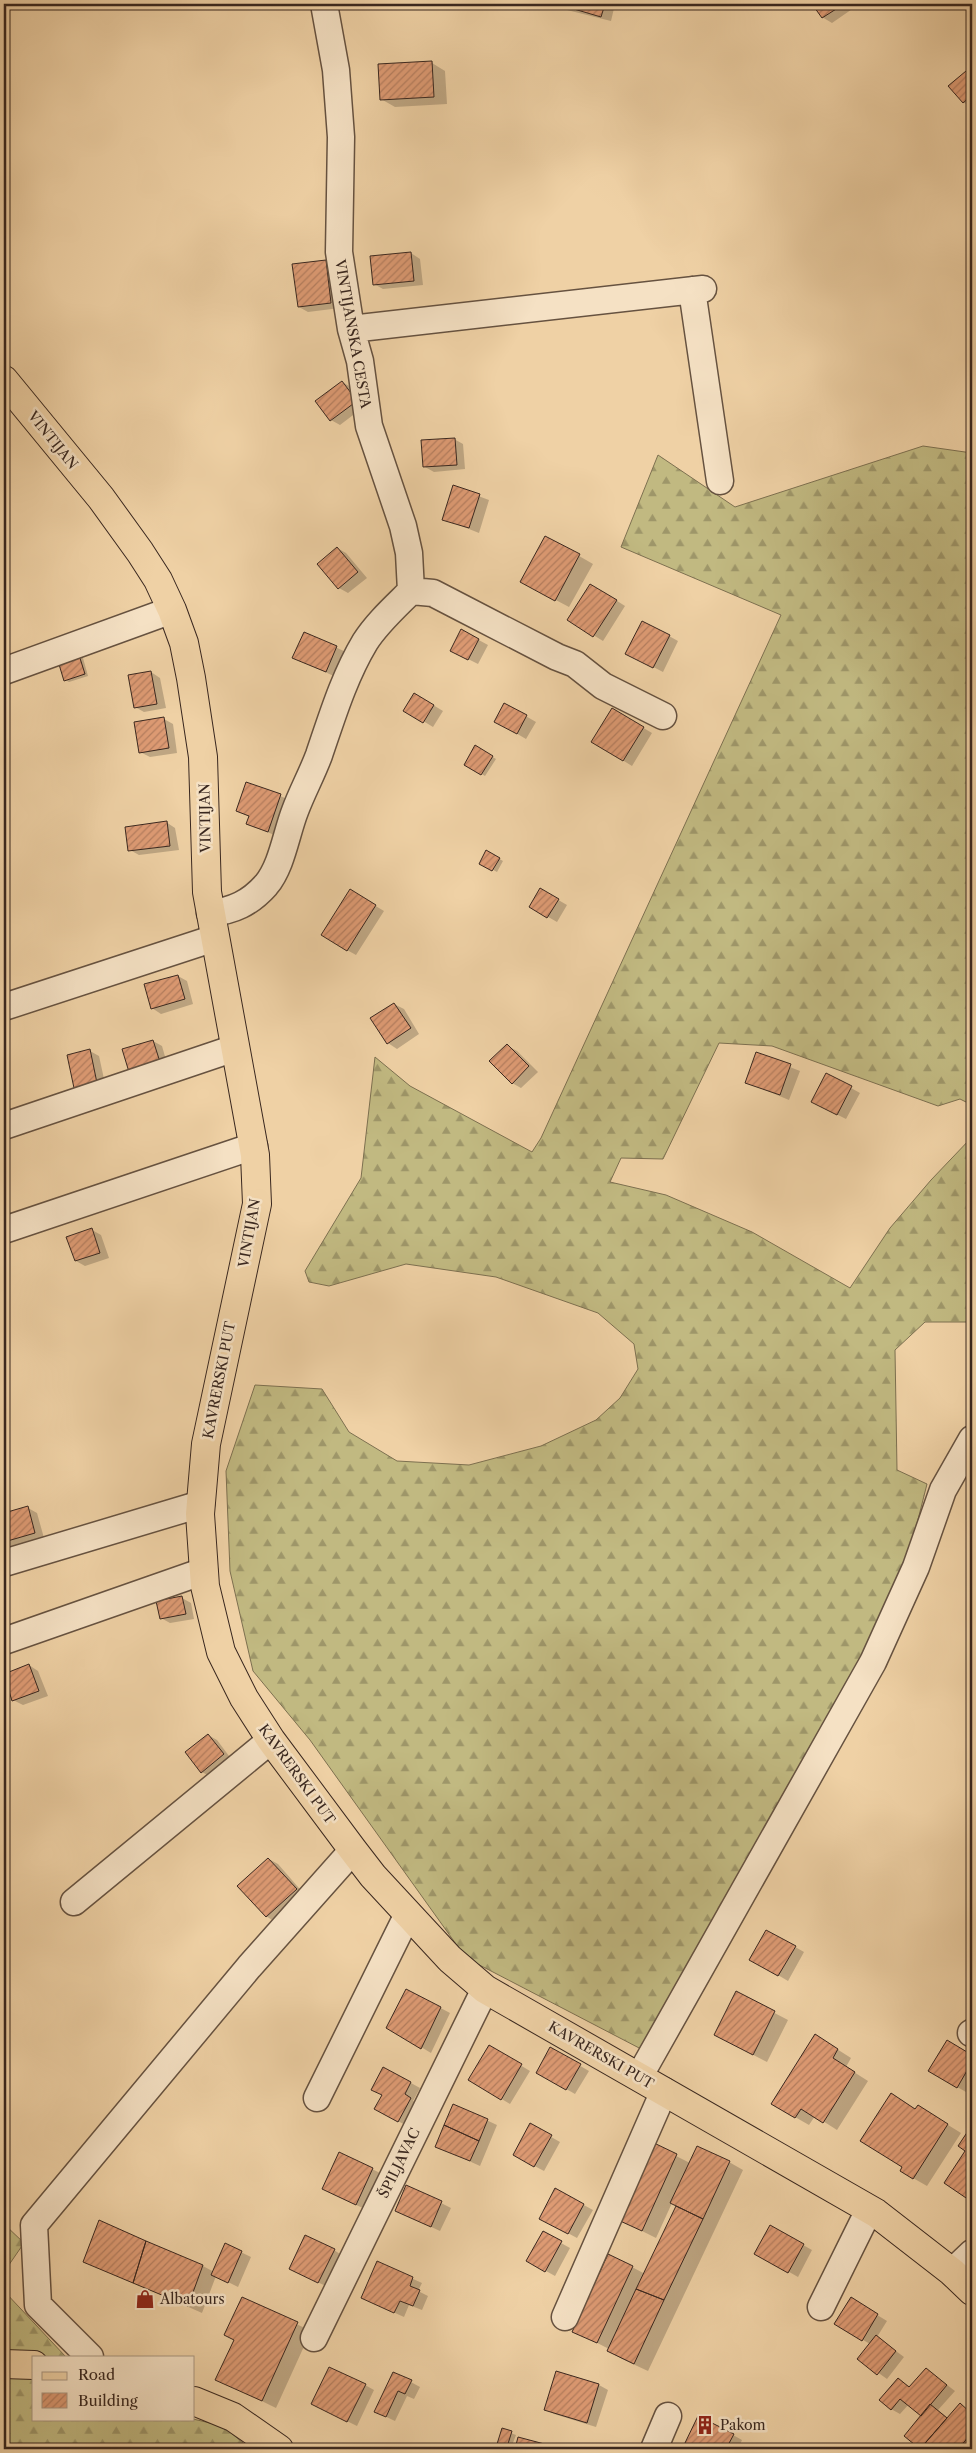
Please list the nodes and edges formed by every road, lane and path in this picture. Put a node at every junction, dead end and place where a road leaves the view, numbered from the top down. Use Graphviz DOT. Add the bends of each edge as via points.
graph roads {
  1 [pos="324,4"];
  2 [pos="351,329"];
  3 [pos="4,380"];
  4 [pos="720,481"];
  5 [pos="411,591"];
  6 [pos="172,610"];
  7 [pos="4,671"];
  8 [pos="662,716"];
  9 [pos="212,926"];
  10 [pos="4,1007"];
  11 [pos="235,1048"];
  12 [pos="4,1126"];
  13 [pos="254,1146"];
  14 [pos="4,1230"];
  15 [pos="234,1309"];
  16 [pos="972,1439"];
  17 [pos="201,1504"];
  18 [pos="4,1563"];
  19 [pos="204,1571"];
  20 [pos="4,1641"];
  21 [pos="271,1740"];
  22 [pos="353,1850"];
  23 [pos="74,1902"];
  24 [pos="408,1914"];
  25 [pos="485,1989"];
  26 [pos="639,2077"];
  27 [pos="664,2091"];
  28 [pos="317,2098"];
  29 [pos="870,2210"];
  30 [pos="972,2253"];
  31 [pos="952,2272"];
  32 [pos="972,2291"];
  33 [pos="821,2307"];
  34 [pos="565,2316"];
  35 [pos="314,2338"];
  36 [pos="89,2356"];
  37 [pos="4,2364"];
  38 [pos="32,2365"];
  39 [pos="195,2401"];
  40 [pos="668,2416"];
  41 [pos="279,2449"];
  42 [pos="654,2449"];
  1 -- 2 [label="street, VINTIJANSKA CESTA" via="336,70 341,137 339,252"];
  2 -- 4 [label="street" via="697,290"];
  2 -- 5 [label="street, VINTIJANSKA CESTA" via="360,361 373,439 403,526 409,553"];
  3 -- 6 [label="main road, VINTIJAN" via="135,544"];
  5 -- 8 [label="street" via="433,594 575,664 603,686"];
  5 -- 9 [label="street" via="366,642 350,672 274,873 256,894 226,912"];
  6 -- 7 [label="street"];
  6 -- 9 [label="main road, VINTIJAN" via="184,643 203,757 206,892"];
  9 -- 10 [label="street"];
  9 -- 11 [label="main road, VINTIJAN"];
  11 -- 12 [label="street"];
  11 -- 13 [label="main road, VINTIJAN"];
  13 -- 14 [label="street"];
  13 -- 15 [label="main road, VINTIJAN" via="257,1204"];
  15 -- 17 [label="main road, KAVRERSKI PUT" via="206,1444"];
  16 -- 26 [label="street" via="943,1490 916,1567 873,1662"];
  17 -- 18 [label="street"];
  17 -- 19 [label="main road, KAVRERSKI PUT"];
  19 -- 20 [label="street"];
  19 -- 21 [label="main road, KAVRERSKI PUT" via="221,1652 244,1698"];
  21 -- 22 [label="main road, KAVRERSKI PUT"];
  21 -- 23 [label="street"];
  22 -- 24 [label="main road, KAVRERSKI PUT"];
  22 -- 36 [label="street" via="249,1966 34,2225 38,2305"];
  24 -- 25 [label="main road, KAVRERSKI PUT" via="450,1959"];
  24 -- 28 [label="street"];
  25 -- 26 [label="main road, KAVRERSKI PUT"];
  25 -- 35 [label="street, ŠPILJAVAC"];
  26 -- 27 [label="main road, KAVRERSKI PUT"];
  27 -- 29 [label="main road, KAVRERSKI PUT"];
  27 -- 34 [label="street, KAVRERSKI PUT"];
  29 -- 31 [label="main road, KAVRERSKI PUT"];
  29 -- 33 [label="street"];
  30 -- 31 [label="street"];
  31 -- 32 [label="main road, KAVRERSKI PUT"];
  37 -- 38 [label="main road"];
  39 -- 41 [label="main road" via="233,2417"];
  40 -- 42 [label="street"];
}
